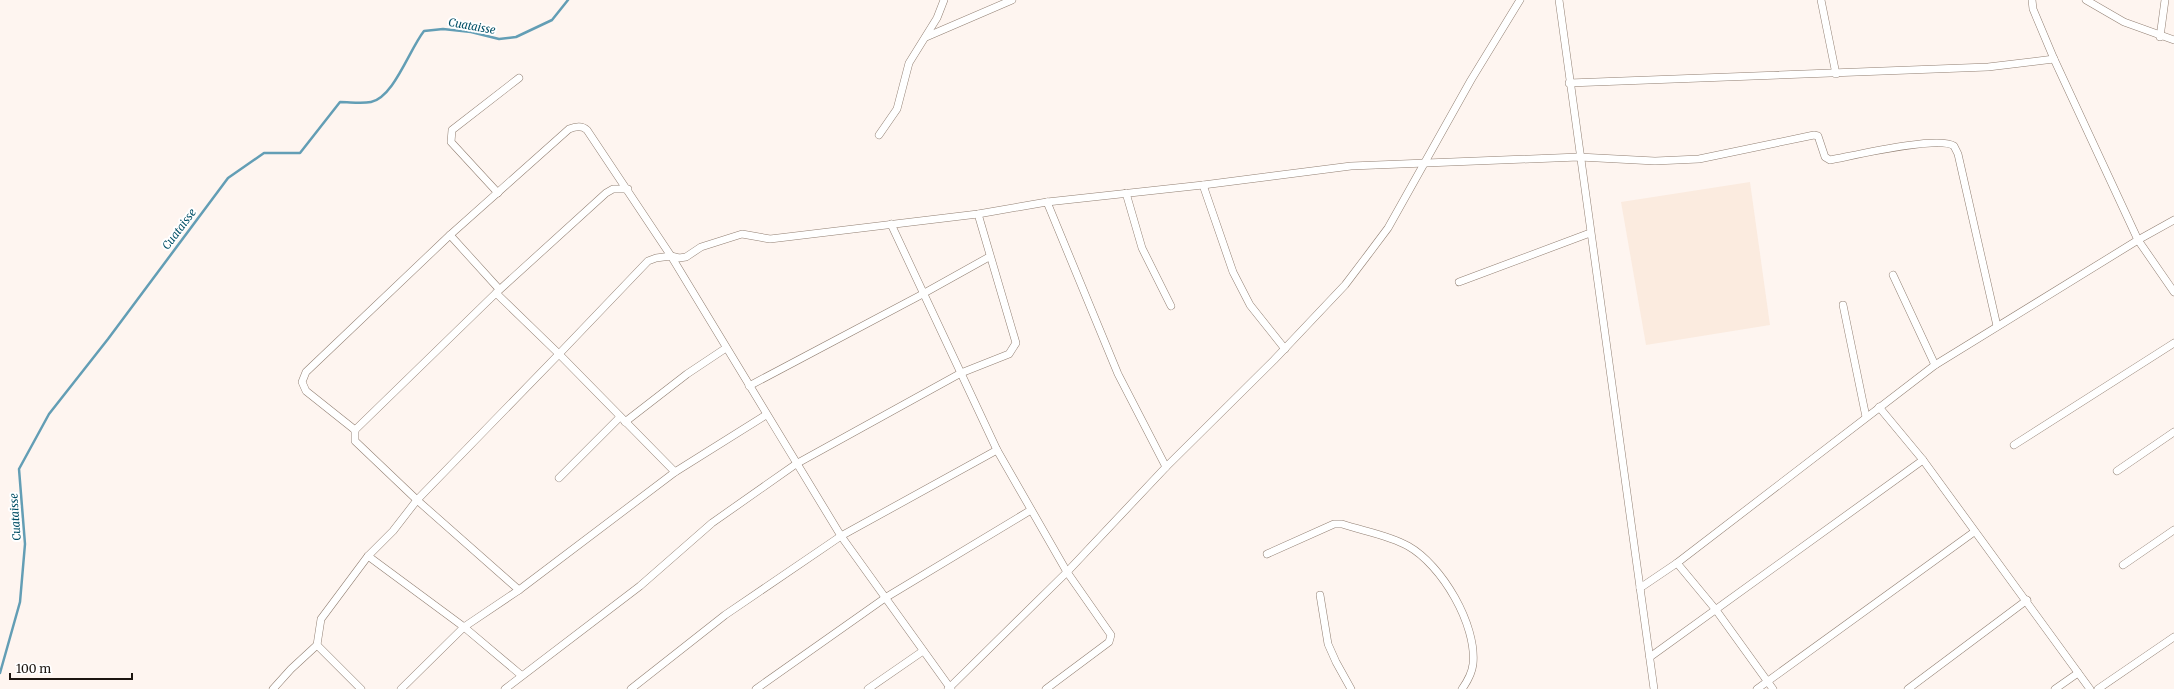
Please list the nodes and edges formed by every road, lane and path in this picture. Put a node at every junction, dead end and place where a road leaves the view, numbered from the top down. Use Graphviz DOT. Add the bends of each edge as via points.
graph roads {
  1 [pos="944,0"];
  2 [pos="1012,0"];
  3 [pos="1520,0"];
  4 [pos="1558,0"];
  5 [pos="1821,0"];
  6 [pos="2032,0"];
  7 [pos="2086,0"];
  8 [pos="2165,0"];
  9 [pos="926,37"];
  10 [pos="2160,37"];
  11 [pos="2174,40"];
  12 [pos="2054,59"];
  13 [pos="1836,74"];
  14 [pos="519,78"];
  15 [pos="1569,84"];
  16 [pos="880,135"];
  17 [pos="1579,157"];
  18 [pos="1424,164"];
  19 [pos="1203,185"];
  20 [pos="628,189"];
  21 [pos="498,193"];
  22 [pos="1126,193"];
  23 [pos="1047,202"];
  24 [pos="978,214"];
  25 [pos="2174,220"];
  26 [pos="891,224"];
  27 [pos="1590,233"];
  28 [pos="450,235"];
  29 [pos="2138,240"];
  30 [pos="671,256"];
  31 [pos="989,257"];
  32 [pos="1893,275"];
  33 [pos="1459,282"];
  34 [pos="498,291"];
  35 [pos="2174,292"];
  36 [pos="922,294"];
  37 [pos="1843,305"];
  38 [pos="1171,306"];
  39 [pos="1997,326"];
  40 [pos="2174,343"];
  41 [pos="726,348"];
  42 [pos="1285,348"];
  43 [pos="559,354"];
  44 [pos="1935,365"];
  45 [pos="961,373"];
  46 [pos="749,386"];
  47 [pos="1879,407"];
  48 [pos="766,415"];
  49 [pos="1866,417"];
  50 [pos="623,419"];
  51 [pos="355,430"];
  52 [pos="2174,432"];
  53 [pos="2014,445"];
  54 [pos="997,450"];
  55 [pos="1924,460"];
  56 [pos="796,464"];
  57 [pos="1166,467"];
  58 [pos="2116,471"];
  59 [pos="674,472"];
  60 [pos="560,478"];
  61 [pos="417,500"];
  62 [pos="1031,510"];
  63 [pos="2174,530"];
  64 [pos="1974,532"];
  65 [pos="841,536"];
  66 [pos="1267,554"];
  67 [pos="368,556"];
  68 [pos="1677,563"];
  69 [pos="2123,565"];
  70 [pos="1067,572"];
  71 [pos="1640,588"];
  72 [pos="519,590"];
  73 [pos="1320,595"];
  74 [pos="885,598"];
  75 [pos="2027,600"];
  76 [pos="1716,610"];
  77 [pos="464,627"];
  78 [pos="2174,636"];
  79 [pos="317,645"];
  80 [pos="923,650"];
  81 [pos="1650,657"];
  82 [pos="2078,673"];
  83 [pos="521,675"];
  84 [pos="1768,681"];
  85 [pos="273,689"];
  86 [pos="361,689"];
  87 [pos="401,689"];
  88 [pos="505,689"];
  89 [pos="631,689"];
  90 [pos="756,689"];
  91 [pos="868,689"];
  92 [pos="950,689"];
  93 [pos="1046,689"];
  94 [pos="1351,689"];
  95 [pos="1462,689"];
  96 [pos="1654,689"];
  97 [pos="1757,689"];
  98 [pos="1773,689"];
  99 [pos="1908,689"];
  100 [pos="2056,689"];
  101 [pos="2090,689"];
  102 [pos="2098,689"];
  1 -- 9 [label="street"];
  2 -- 9 [label="street"];
  3 -- 18 [label="street" via="1470,80"];
  4 -- 15 [label="street"];
  5 -- 13 [label="street"];
  6 -- 12 [label="street" via="2033,9"];
  7 -- 10 [label="street" via="2124,22"];
  8 -- 10 [label="street"];
  9 -- 16 [label="street" via="909,63 897,108"];
  10 -- 11 [label="street"];
  12 -- 13 [label="street" via="1988,68"];
  12 -- 29 [label="street"];
  13 -- 15 [label="street"];
  14 -- 21 [label="street" via="452,130 450,136 450,142"];
  15 -- 17 [label="street"];
  17 -- 18 [label="street"];
  17 -- 27 [label="street"];
  17 -- 39 [label="street" via="1655,161 1699,159 1814,135 1818,136 1825,157 1830,160 1912,145 1945,142 1951,144 1958,154"];
  18 -- 19 [label="street" via="1352,166"];
  18 -- 42 [label="street" via="1388,228 1367,256 1345,285"];
  19 -- 22 [label="street"];
  19 -- 42 [label="street" via="1233,272 1250,305"];
  20 -- 21 [label="street" via="587,130 581,126 569,128"];
  20 -- 30 [label="street"];
  20 -- 34 [label="street" via="613,189 606,193"];
  21 -- 28 [label="street"];
  22 -- 23 [label="street"];
  22 -- 38 [label="street" via="1142,248"];
  23 -- 24 [label="street"];
  23 -- 57 [label="street" via="1118,374"];
  24 -- 26 [label="street"];
  24 -- 31 [label="street"];
  25 -- 29 [label="street"];
  26 -- 30 [label="street" via="770,239 742,234 702,247 686,256"];
  26 -- 36 [label="street"];
  27 -- 33 [label="street"];
  27 -- 71 [label="street"];
  28 -- 34 [label="street"];
  28 -- 51 [label="street" via="302,378 302,386 306,391"];
  29 -- 35 [label="street"];
  29 -- 39 [label="street"];
  30 -- 41 [label="street"];
  30 -- 43 [label="street" via="648,261"];
  31 -- 36 [label="street"];
  31 -- 45 [label="street" via="1016,343 1009,354"];
  32 -- 44 [label="street"];
  34 -- 43 [label="street"];
  34 -- 51 [label="street"];
  36 -- 45 [label="street"];
  36 -- 46 [label="street"];
  37 -- 49 [label="street"];
  39 -- 44 [label="street"];
  40 -- 53 [label="street"];
  41 -- 46 [label="street"];
  41 -- 50 [label="street"];
  42 -- 57 [label="street"];
  43 -- 50 [label="street"];
  43 -- 61 [label="street"];
  44 -- 47 [label="street"];
  45 -- 54 [label="street"];
  45 -- 56 [label="street"];
  46 -- 48 [label="street"];
  47 -- 49 [label="street"];
  47 -- 55 [label="street"];
  48 -- 56 [label="street"];
  48 -- 59 [label="street"];
  49 -- 68 [label="street"];
  50 -- 59 [label="street"];
  50 -- 60 [label="street"];
  51 -- 61 [label="street" via="355,441"];
  52 -- 58 [label="street"];
  54 -- 62 [label="street"];
  54 -- 65 [label="street"];
  55 -- 64 [label="street"];
  55 -- 76 [label="street"];
  56 -- 65 [label="street"];
  56 -- 83 [label="street" via="712,524 640,586"];
  57 -- 70 [label="street"];
  59 -- 72 [label="street"];
  61 -- 67 [label="street"];
  61 -- 72 [label="street"];
  62 -- 70 [label="street"];
  62 -- 74 [label="street"];
  63 -- 69 [label="street"];
  64 -- 75 [label="street"];
  64 -- 84 [label="street"];
  65 -- 74 [label="street"];
  65 -- 89 [label="street" via="725,615"];
  66 -- 95 [label="street" via="1334,524 1342,524 1400,542 1415,550 1430,564 1465,617 1473,649 1473,666"];
  67 -- 77 [label="street"];
  67 -- 79 [label="street" via="321,619"];
  68 -- 71 [label="street"];
  68 -- 76 [label="street"];
  70 -- 92 [label="street"];
  70 -- 93 [label="street" via="1109,632 1110,639"];
  71 -- 81 [label="street"];
  72 -- 77 [label="street"];
  73 -- 94 [label="street" via="1328,644"];
  74 -- 80 [label="street"];
  74 -- 90 [label="street"];
  75 -- 82 [label="street"];
  75 -- 99 [label="street"];
  76 -- 81 [label="street"];
  76 -- 84 [label="street"];
  77 -- 83 [label="street"];
  77 -- 87 [label="street"];
  78 -- 102 [label="street"];
  79 -- 85 [label="street"];
  79 -- 86 [label="street"];
  80 -- 91 [label="street"];
  80 -- 92 [label="street"];
  81 -- 96 [label="street"];
  82 -- 100 [label="street"];
  82 -- 101 [label="street"];
  83 -- 88 [label="street"];
  84 -- 97 [label="street"];
  84 -- 98 [label="street"];
}
